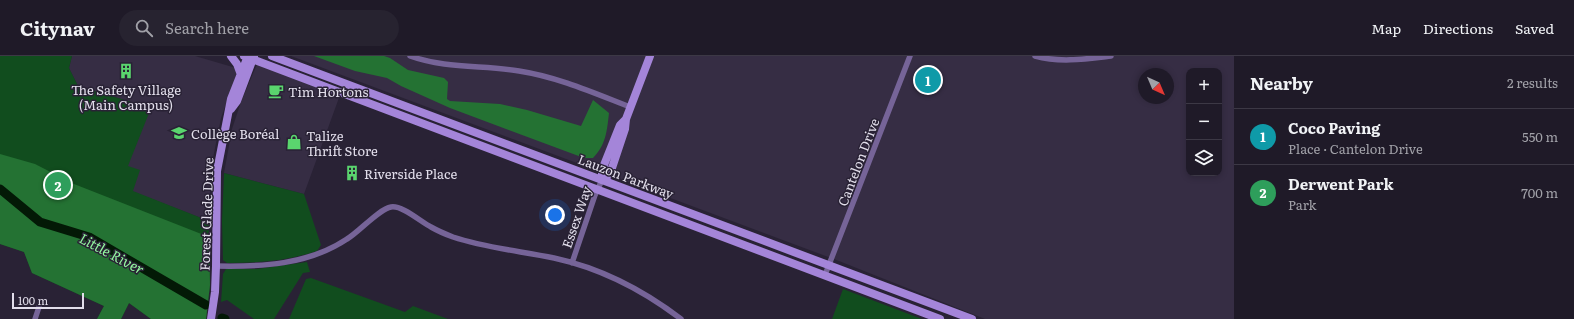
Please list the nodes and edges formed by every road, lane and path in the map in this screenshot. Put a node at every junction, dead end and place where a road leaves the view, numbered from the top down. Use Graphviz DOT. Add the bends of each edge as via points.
graph roads {
  1 [pos="231,56"];
  2 [pos="272,56"];
  3 [pos="410,56"];
  4 [pos="650,56"];
  5 [pos="910,56"];
  6 [pos="1035,56"];
  7 [pos="1111,56"];
  8 [pos="249,57"];
  9 [pos="240,74"];
  10 [pos="630,107"];
  11 [pos="230,110"];
  12 [pos="602,180"];
  13 [pos="598,189"];
  14 [pos="572,263"];
  15 [pos="830,265"];
  16 [pos="216,266"];
  17 [pos="825,275"];
  18 [pos="40,304"];
  19 [pos="35,319"];
  20 [pos="211,319"];
  21 [pos="681,319"];
  22 [pos="940,319"];
  23 [pos="972,319"];
  1 -- 9 [label="main road"];
  2 -- 12 [label="main road, Lauzon Parkway"];
  3 -- 10 [label="street" via="452,66 498,68 547,77"];
  4 -- 10 [label="main road, Essex Way"];
  5 -- 15 [label="street, Cantelon Drive"];
  6 -- 7 [label="street" via="1073,60"];
  8 -- 9 [label="main road, Forest Glade Drive"];
  8 -- 11 [label="main road, Forest Glade Drive" via="237,101"];
  8 -- 13 [label="main road, Lauzon Parkway"];
  9 -- 11 [label="main road, Forest Glade Drive"];
  10 -- 12 [label="main road, Essex Way" via="610,174"];
  11 -- 16 [label="main road, Forest Glade Drive" via="217,171"];
  12 -- 13 [label="street, Essex Way"];
  12 -- 15 [label="main road, Lauzon Parkway"];
  13 -- 14 [label="street, Essex Way"];
  13 -- 17 [label="main road, Lauzon Parkway"];
  14 -- 16 [label="street" via="475,244 443,233 401,209 392,207 384,209 347,239 325,251 276,265"];
  14 -- 21 [label="street" via="630,286"];
  15 -- 17 [label="street, Cantelon Drive"];
  15 -- 23 [label="main road, Lauzon Parkway"];
  16 -- 20 [label="main road, Forest Glade Drive"];
  17 -- 22 [label="main road, Lauzon Parkway"];
  18 -- 19 [label="street"];
}
